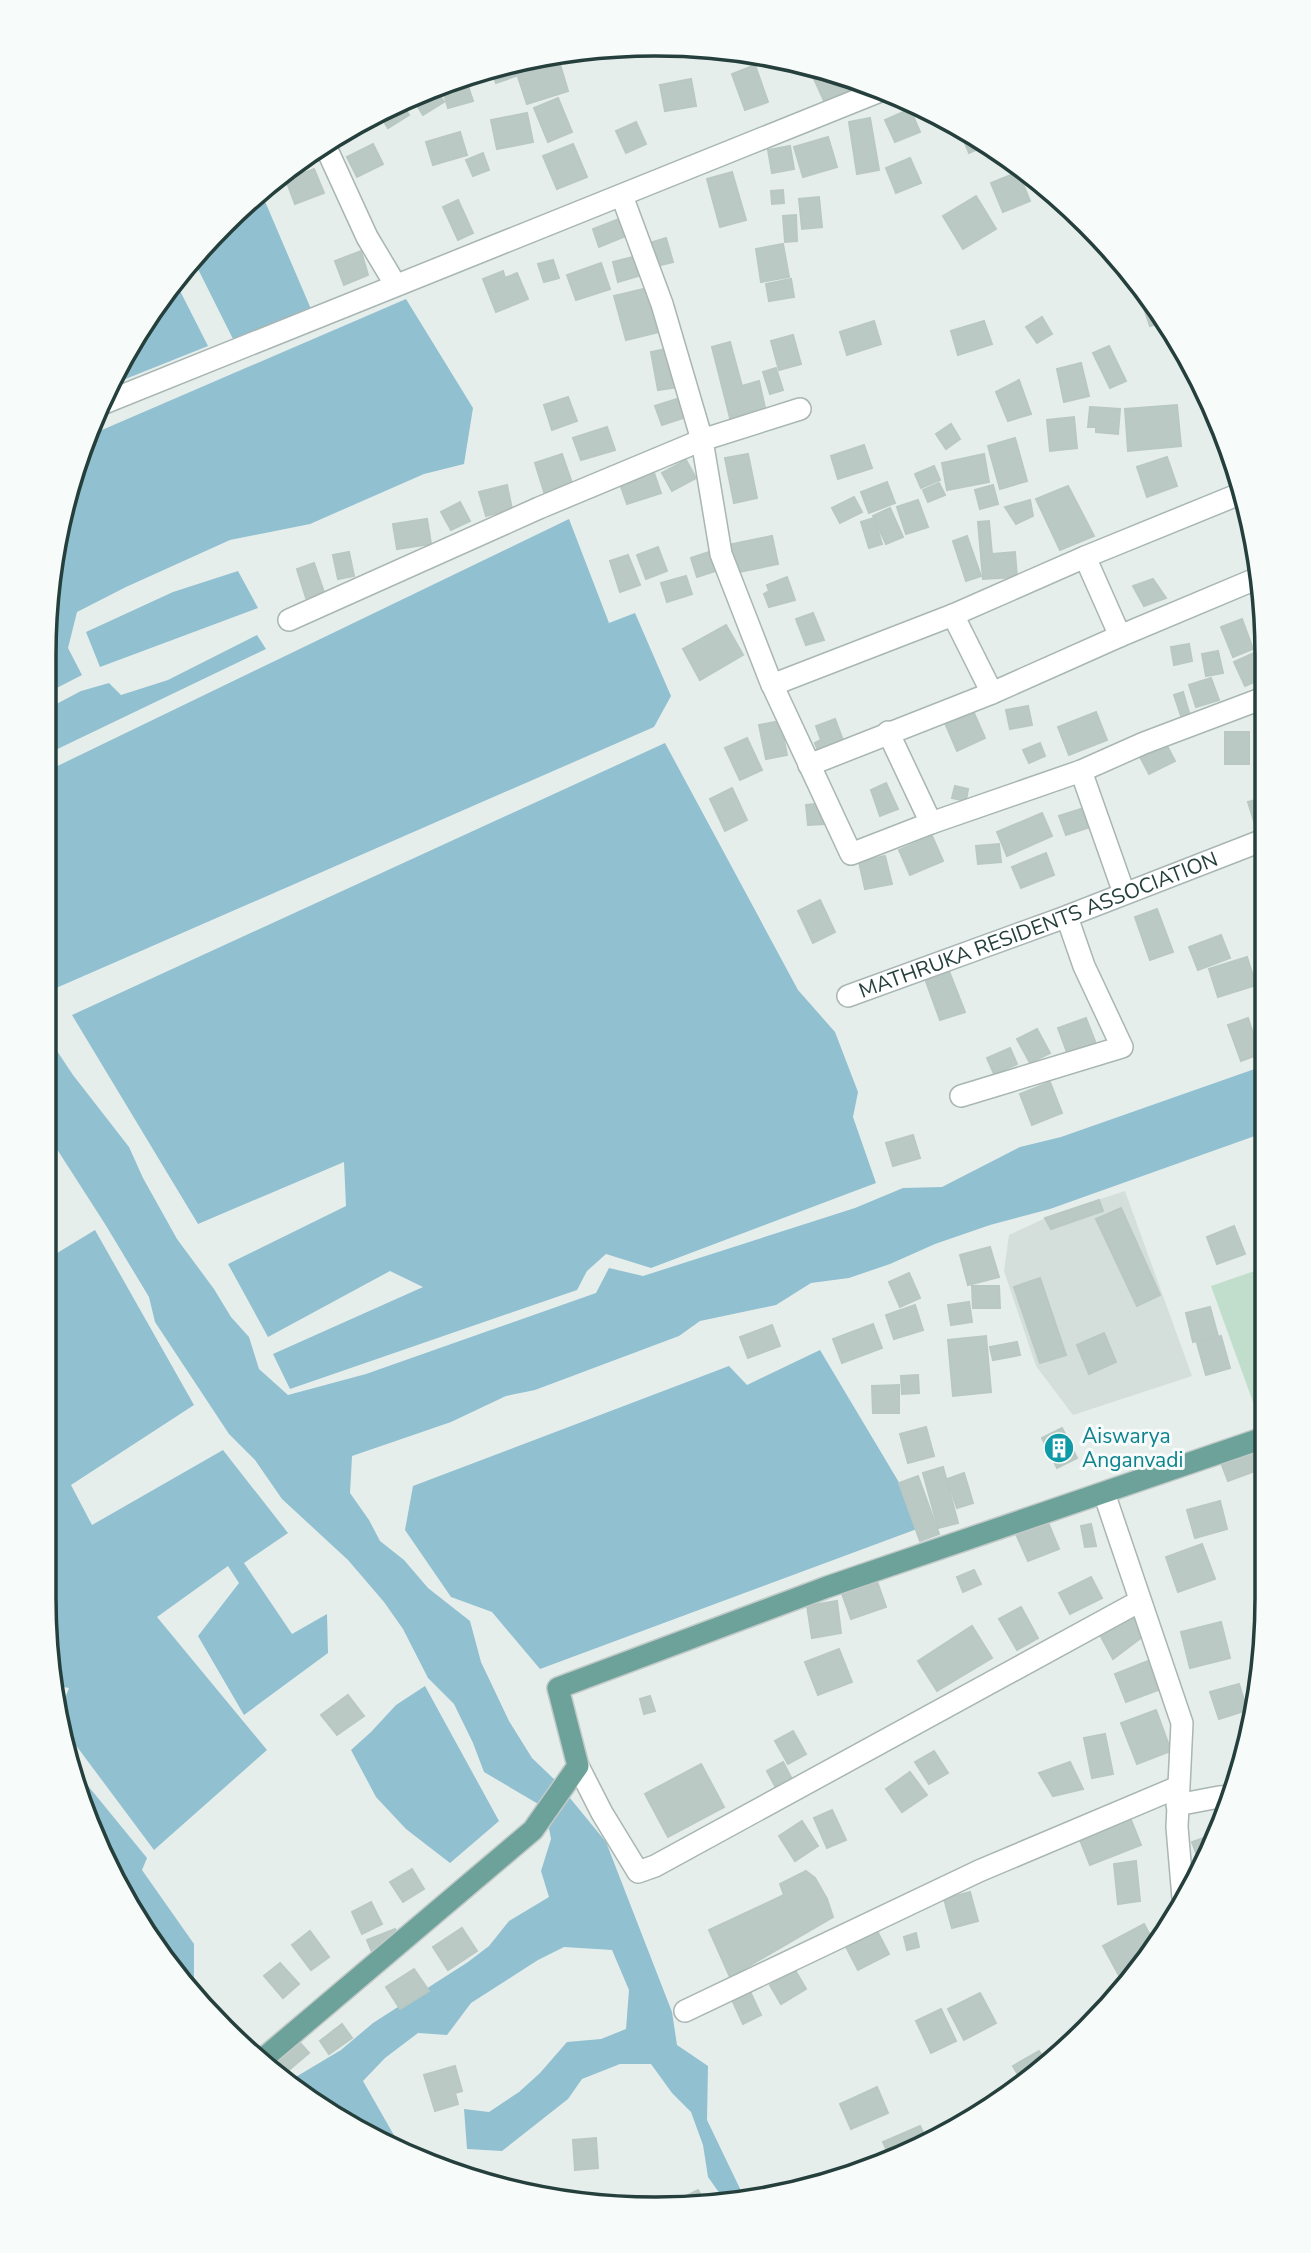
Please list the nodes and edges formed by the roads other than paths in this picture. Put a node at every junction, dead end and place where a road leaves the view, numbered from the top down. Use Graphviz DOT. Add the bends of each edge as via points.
graph roads {
  1 [pos="868,96"];
  2 [pos="329,154"];
  3 [pos="622,196"];
  4 [pos="395,284"];
  5 [pos="114,399"];
  6 [pos="800,409"];
  7 [pos="702,440"];
  8 [pos="1234,496"];
  9 [pos="1085,557"];
  10 [pos="1250,581"];
  11 [pos="953,615"];
  12 [pos="289,620"];
  13 [pos="1120,636"];
  14 [pos="772,685"];
  15 [pos="992,693"];
  16 [pos="1255,701"];
  17 [pos="888,732"];
  18 [pos="809,765"];
  19 [pos="1081,771"];
  20 [pos="931,823"];
  21 [pos="1255,843"];
  22 [pos="1124,893"];
  23 [pos="1067,917"];
  24 [pos="848,996"];
  25 [pos="961,1096"];
  26 [pos="1255,1441"];
  27 [pos="1104,1493"];
  28 [pos="1140,1601"];
  29 [pos="578,1766"];
  30 [pos="1178,1796"];
  31 [pos="1220,1797"];
  32 [pos="1182,1884"];
  33 [pos="685,2011"];
  34 [pos="268,2055"];
  1 -- 3 [label="street"];
  2 -- 4 [label="street" via="367,237"];
  3 -- 4 [label="street"];
  3 -- 7 [label="street" via="662,304"];
  4 -- 5 [label="street"];
  6 -- 7 [label="street"];
  7 -- 12 [label="street"];
  7 -- 14 [label="street" via="721,554"];
  8 -- 9 [label="street"];
  9 -- 11 [label="street"];
  9 -- 13 [label="street"];
  10 -- 13 [label="street"];
  11 -- 14 [label="street"];
  11 -- 15 [label="street"];
  13 -- 15 [label="street"];
  14 -- 18 [label="street"];
  15 -- 17 [label="street"];
  16 -- 19 [label="street"];
  17 -- 18 [label="street"];
  17 -- 20 [label="street"];
  18 -- 20 [label="street" via="850,854"];
  19 -- 20 [label="street"];
  19 -- 22 [label="street"];
  21 -- 22 [label="street, MATHRUKA RESIDENTS ASSOCIATION"];
  22 -- 23 [label="street, MATHRUKA RESIDENTS ASSOCIATION"];
  23 -- 24 [label="street, MATHRUKA RESIDENTS ASSOCIATION"];
  23 -- 25 [label="street" via="1122,1047"];
  26 -- 27 [label="main road"];
  27 -- 28 [label="street"];
  27 -- 29 [label="main road" via="827,1587 558,1688"];
  28 -- 29 [label="street" via="638,1872"];
  28 -- 30 [label="street" via="1182,1723"];
  29 -- 34 [label="main road" via="533,1830"];
  30 -- 31 [label="street"];
  30 -- 32 [label="street"];
  30 -- 33 [label="street" via="979,1871"];
}
